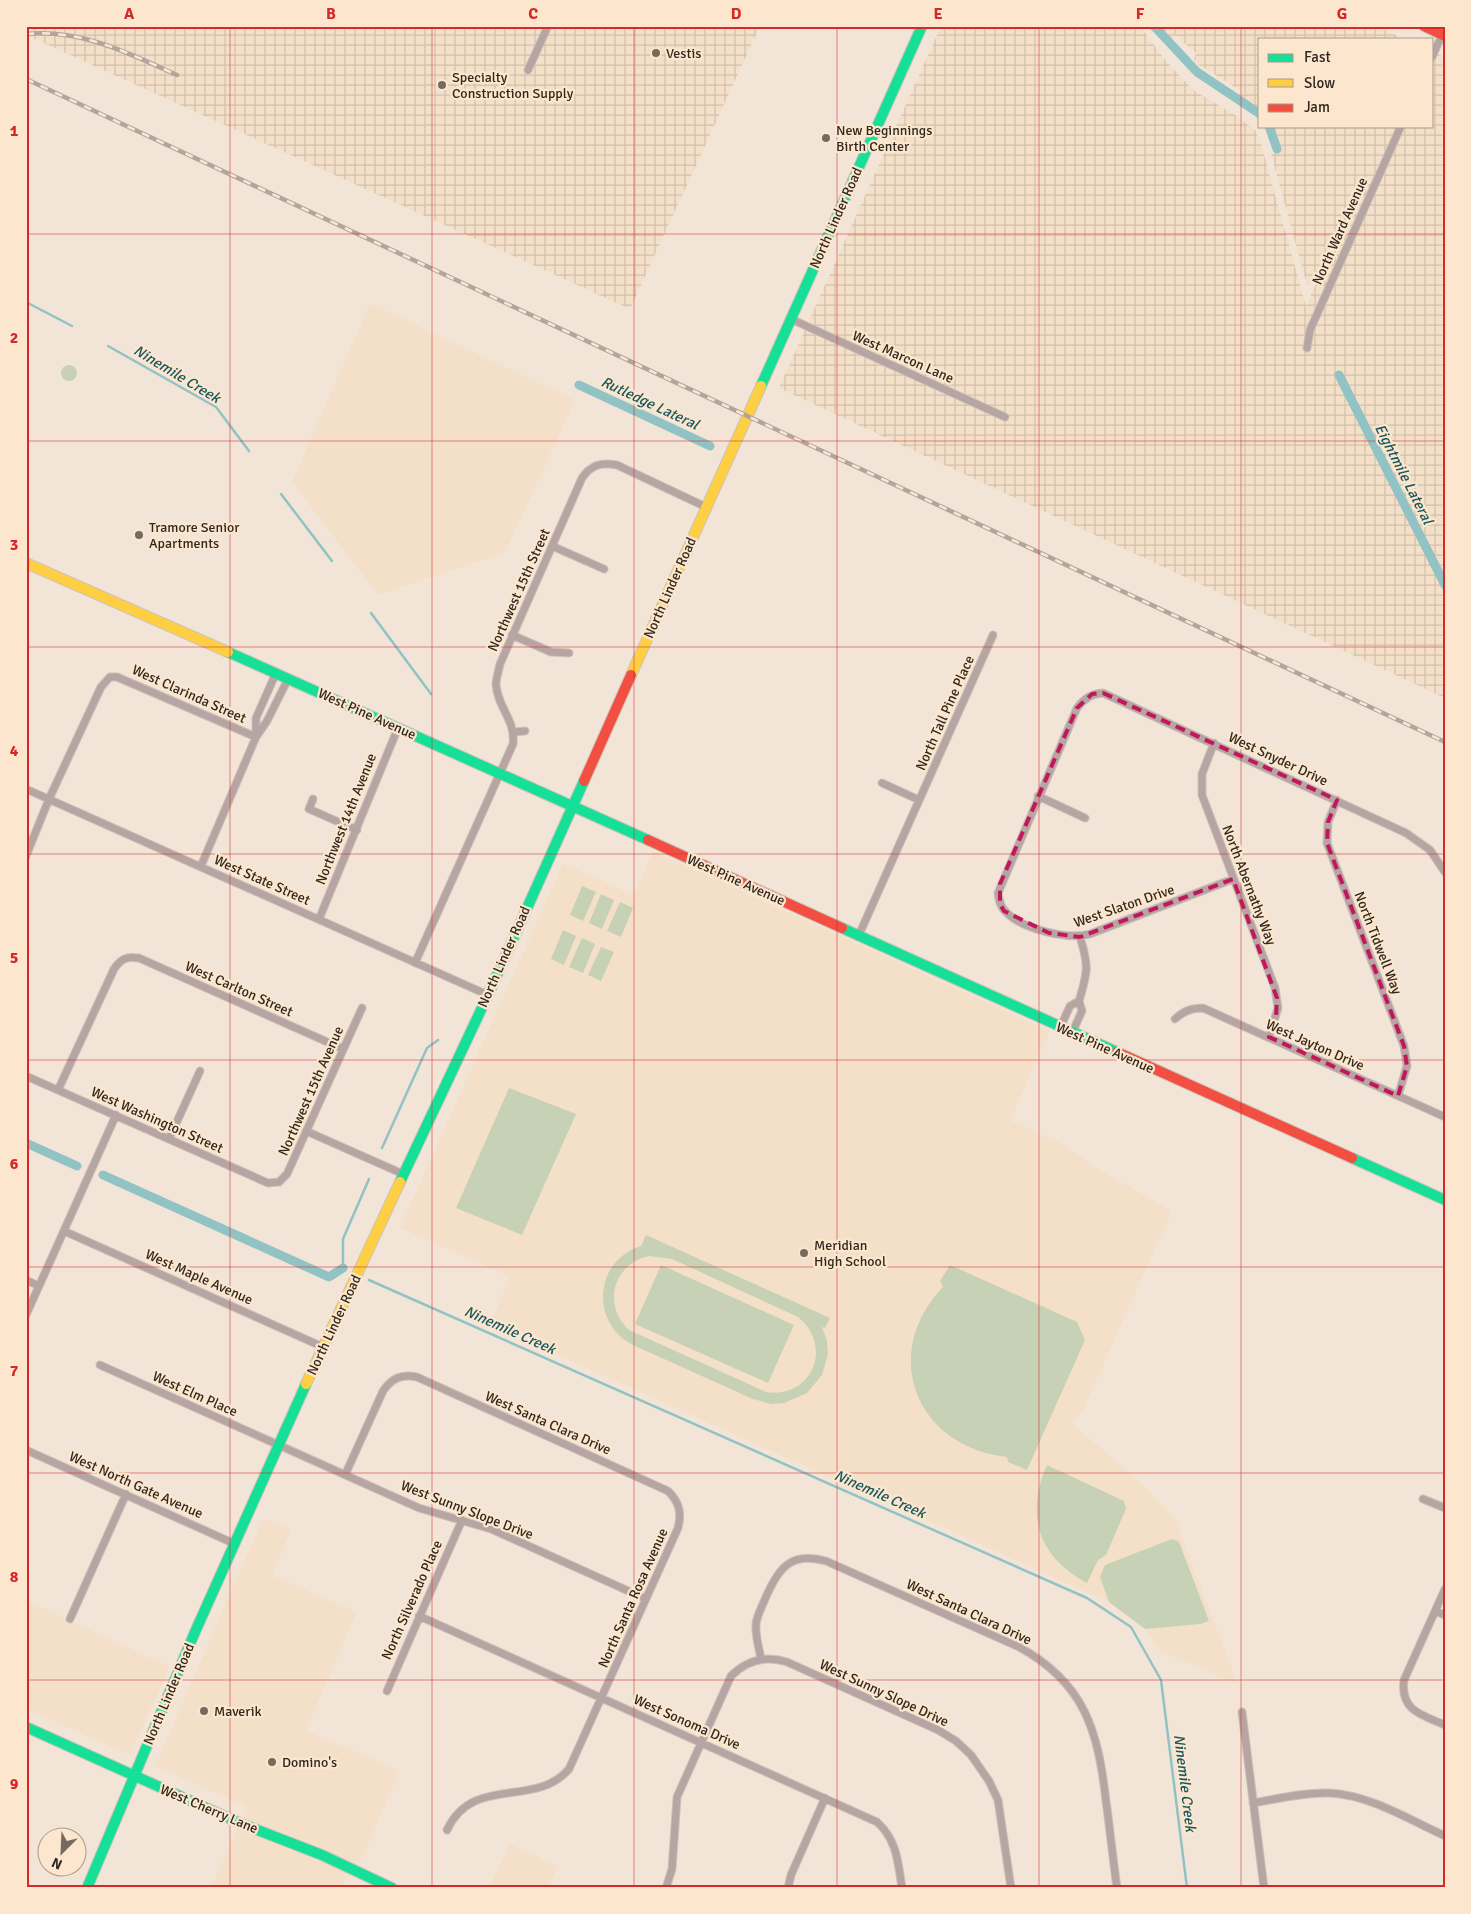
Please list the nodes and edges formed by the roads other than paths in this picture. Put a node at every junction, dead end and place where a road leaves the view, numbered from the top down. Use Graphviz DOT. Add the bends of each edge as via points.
graph roads {
  1 [pos="548,26"];
  2 [pos="922,26"];
  3 [pos="1424,26"];
  4 [pos="1444,35"];
  5 [pos="1434,53"];
  6 [pos="528,70"];
  7 [pos="1400,128"];
  8 [pos="791,320"];
  9 [pos="1307,348"];
  10 [pos="1005,417"];
  11 [pos="706,507"];
  12 [pos="552,546"];
  13 [pos="28,567"];
  14 [pos="604,570"];
  15 [pos="512,635"];
  16 [pos="993,635"];
  17 [pos="569,653"];
  18 [pos="276,673"];
  19 [pos="288,679"];
  20 [pos="398,728"];
  21 [pos="525,731"];
  22 [pos="514,732"];
  23 [pos="256,737"];
  24 [pos="1214,743"];
  25 [pos="500,773"];
  26 [pos="882,783"];
  27 [pos="26,789"];
  28 [pos="1038,796"];
  29 [pos="49,799"];
  30 [pos="313,799"];
  31 [pos="919,800"];
  32 [pos="1337,800"];
  33 [pos="572,806"];
  34 [pos="1085,818"];
  35 [pos="357,830"];
  36 [pos="26,856"];
  37 [pos="200,866"];
  38 [pos="1444,870"];
  39 [pos="1233,879"];
  40 [pos="318,919"];
  41 [pos="858,937"];
  42 [pos="1080,937"];
  43 [pos="415,962"];
  44 [pos="488,995"];
  45 [pos="1080,1001"];
  46 [pos="362,1008"];
  47 [pos="1175,1019"];
  48 [pos="1060,1028"];
  49 [pos="1072,1033"];
  50 [pos="1269,1037"];
  51 [pos="343,1049"];
  52 [pos="200,1072"];
  53 [pos="26,1076"];
  54 [pos="58,1090"];
  55 [pos="1398,1096"];
  56 [pos="116,1115"];
  57 [pos="1445,1117"];
  58 [pos="306,1131"];
  59 [pos="169,1139"];
  60 [pos="403,1174"];
  61 [pos="279,1182"];
  62 [pos="1445,1200"];
  63 [pos="64,1231"];
  64 [pos="26,1280"];
  65 [pos="39,1286"];
  66 [pos="26,1315"];
  67 [pos="323,1347"];
  68 [pos="100,1365"];
  69 [pos="280,1445"];
  70 [pos="26,1450"];
  71 [pos="345,1474"];
  72 [pos="126,1494"];
  73 [pos="1423,1498"];
  74 [pos="680,1508"];
  75 [pos="1445,1508"];
  76 [pos="462,1520"];
  77 [pos="235,1544"];
  78 [pos="1445,1590"];
  79 [pos="646,1599"];
  80 [pos="1435,1611"];
  81 [pos="1445,1615"];
  82 [pos="419,1616"];
  83 [pos="70,1619"];
  84 [pos="761,1659"];
  85 [pos="387,1691"];
  86 [pos="602,1698"];
  87 [pos="1242,1712"];
  88 [pos="1445,1725"];
  89 [pos="26,1727"];
  90 [pos="700,1742"];
  91 [pos="134,1776"];
  92 [pos="825,1798"];
  93 [pos="1253,1803"];
  94 [pos="447,1830"];
  95 [pos="1445,1836"];
  96 [pos="87,1888"];
  97 [pos="392,1888"];
  98 [pos="666,1888"];
  99 [pos="788,1888"];
  100 [pos="902,1888"];
  101 [pos="1012,1888"];
  102 [pos="1117,1888"];
  103 [pos="1264,1888"];
  1 -- 6 [label="street"];
  2 -- 8 [label="main road, North Linder Road"];
  3 -- 4 [label="main road"];
  4 -- 5 [label="street"];
  7 -- 9 [label="street, North Ward Avenue" via="1310,330"];
  8 -- 10 [label="street, West Marcon Lane"];
  8 -- 11 [label="main road, North Linder Road"];
  11 -- 12 [label="street, Northwest 15th Street" via="617,465 596,465 582,478"];
  11 -- 33 [label="main road, North Linder Road"];
  12 -- 14 [label="street"];
  12 -- 15 [label="street, Northwest 15th Street"];
  13 -- 18 [label="main road, West Pine Avenue"];
  15 -- 17 [label="street" via="551,652"];
  15 -- 22 [label="street, Northwest 15th Street" via="496,684 500,702"];
  16 -- 31 [label="street, North Tall Pine Place"];
  18 -- 19 [label="main road, West Pine Avenue"];
  18 -- 23 [label="street" via="256,718"];
  19 -- 20 [label="main road, West Pine Avenue"];
  19 -- 23 [label="street"];
  20 -- 25 [label="main road, West Pine Avenue"];
  20 -- 35 [label="street, Northwest 14th Avenue"];
  21 -- 22 [label="street"];
  22 -- 25 [label="street" via="513,744"];
  23 -- 29 [label="street, West Clarinda Street" via="124,678 110,677 100,687"];
  23 -- 37 [label="street"];
  24 -- 28 [label="street, West Snyder Drive" via="1103,693 1092,694 1077,708"];
  24 -- 32 [label="street, West Snyder Drive"];
  24 -- 39 [label="street, North Abernathy Way" via="1202,774 1202,795"];
  25 -- 33 [label="main road, West Pine Avenue"];
  25 -- 43 [label="street"];
  26 -- 31 [label="street"];
  27 -- 29 [label="street, West State Street"];
  28 -- 34 [label="street"];
  28 -- 42 [label="street, West Slaton Drive" via="1000,884 1000,904 1012,917 1049,933"];
  29 -- 36 [label="street"];
  29 -- 37 [label="street, West State Street"];
  30 -- 35 [label="street" via="309,808"];
  31 -- 41 [label="street, North Tall Pine Place"];
  32 -- 38 [label="street, West Snyder Drive" via="1415,838 1430,850"];
  32 -- 55 [label="street, North Tidwell Way" via="1328,822 1327,843 1404,1046 1407,1066"];
  33 -- 41 [label="main road, West Pine Avenue"];
  33 -- 44 [label="main road, North Linder Road"];
  35 -- 40 [label="street, Northwest 14th Avenue"];
  37 -- 40 [label="street, West State Street"];
  39 -- 42 [label="street, West Slaton Drive"];
  39 -- 50 [label="street, North Abernathy Way" via="1277,998 1276,1018"];
  40 -- 43 [label="street, West State Street"];
  41 -- 48 [label="main road, West Pine Avenue"];
  42 -- 45 [label="street" via="1088,971"];
  43 -- 44 [label="street, West State Street"];
  44 -- 60 [label="main road, North Linder Road"];
  45 -- 48 [label="street" via="1070,1006"];
  45 -- 49 [label="street" via="1082,1010"];
  46 -- 51 [label="street, Northwest 15th Avenue"];
  47 -- 50 [label="street, West Jayton Drive" via="1193,1008 1203,1008"];
  48 -- 49 [label="main road, West Pine Avenue"];
  49 -- 62 [label="main road, West Pine Avenue"];
  50 -- 55 [label="street, West Jayton Drive"];
  51 -- 54 [label="street, West Carlton Street" via="138,958 124,958 114,969"];
  51 -- 58 [label="street, Northwest 15th Avenue"];
  52 -- 59 [label="street"];
  53 -- 54 [label="street, West Washington Street"];
  54 -- 56 [label="street, West Washington Street"];
  55 -- 57 [label="street, West Jayton Drive"];
  56 -- 59 [label="street, West Washington Street"];
  56 -- 63 [label="street"];
  58 -- 60 [label="street"];
  58 -- 61 [label="street, Northwest 15th Avenue" via="287,1174"];
  59 -- 61 [label="street, West Washington Street" via="268,1184"];
  60 -- 67 [label="main road, North Linder Road"];
  63 -- 65 [label="street"];
  63 -- 67 [label="street, West Maple Avenue"];
  64 -- 65 [label="street"];
  65 -- 66 [label="street"];
  67 -- 69 [label="main road, North Linder Road"];
  68 -- 69 [label="street, West Elm Place"];
  69 -- 71 [label="street, West Sunny Slope Drive"];
  69 -- 77 [label="main road, North Linder Road"];
  70 -- 72 [label="street, West North Gate Avenue"];
  71 -- 74 [label="street, West Santa Clara Drive" via="382,1391 389,1382 407,1375 668,1491"];
  71 -- 76 [label="street, West Sunny Slope Drive" via="420,1508"];
  72 -- 77 [label="street, West North Gate Avenue"];
  72 -- 83 [label="street"];
  73 -- 75 [label="street"];
  74 -- 79 [label="street, North Santa Rosa Avenue" via="678,1528"];
  76 -- 79 [label="street, West Sunny Slope Drive" via="491,1529"];
  76 -- 82 [label="street, North Silverado Place"];
  77 -- 91 [label="main road, North Linder Road"];
  78 -- 80 [label="street"];
  79 -- 86 [label="street, North Santa Rosa Avenue"];
  80 -- 81 [label="street"];
  80 -- 88 [label="street" via="1404,1680 1403,1691 1405,1701 1418,1713"];
  82 -- 85 [label="street, North Silverado Place"];
  82 -- 86 [label="street, West Sonoma Drive"];
  84 -- 90 [label="street" via="747,1663 732,1676"];
  84 -- 101 [label="street, West Sunny Slope Drive" via="787,1662 938,1730 964,1748 984,1772 998,1800"];
  84 -- 102 [label="street, West Santa Clara Drive" via="756,1626 778,1572 795,1560 815,1558 1019,1648 1045,1664 1061,1678 1085,1712 1100,1752"];
  86 -- 90 [label="street, West Sonoma Drive"];
  86 -- 94 [label="street, North Santa Rosa Avenue" via="569,1769 562,1777 545,1787 502,1792 465,1805"];
  87 -- 93 [label="street"];
  89 -- 91 [label="main road, West Cherry Lane"];
  90 -- 92 [label="street, West Sonoma Drive"];
  90 -- 98 [label="street" via="677,1797 672,1869"];
  91 -- 96 [label="main road, North Linder Road"];
  91 -- 97 [label="main road, West Cherry Lane"];
  92 -- 99 [label="street"];
  92 -- 100 [label="street, West Sonoma Drive" via="877,1822 885,1829 895,1846"];
  93 -- 95 [label="street" via="1316,1794 1342,1794 1372,1803"];
  93 -- 103 [label="street"];
}
